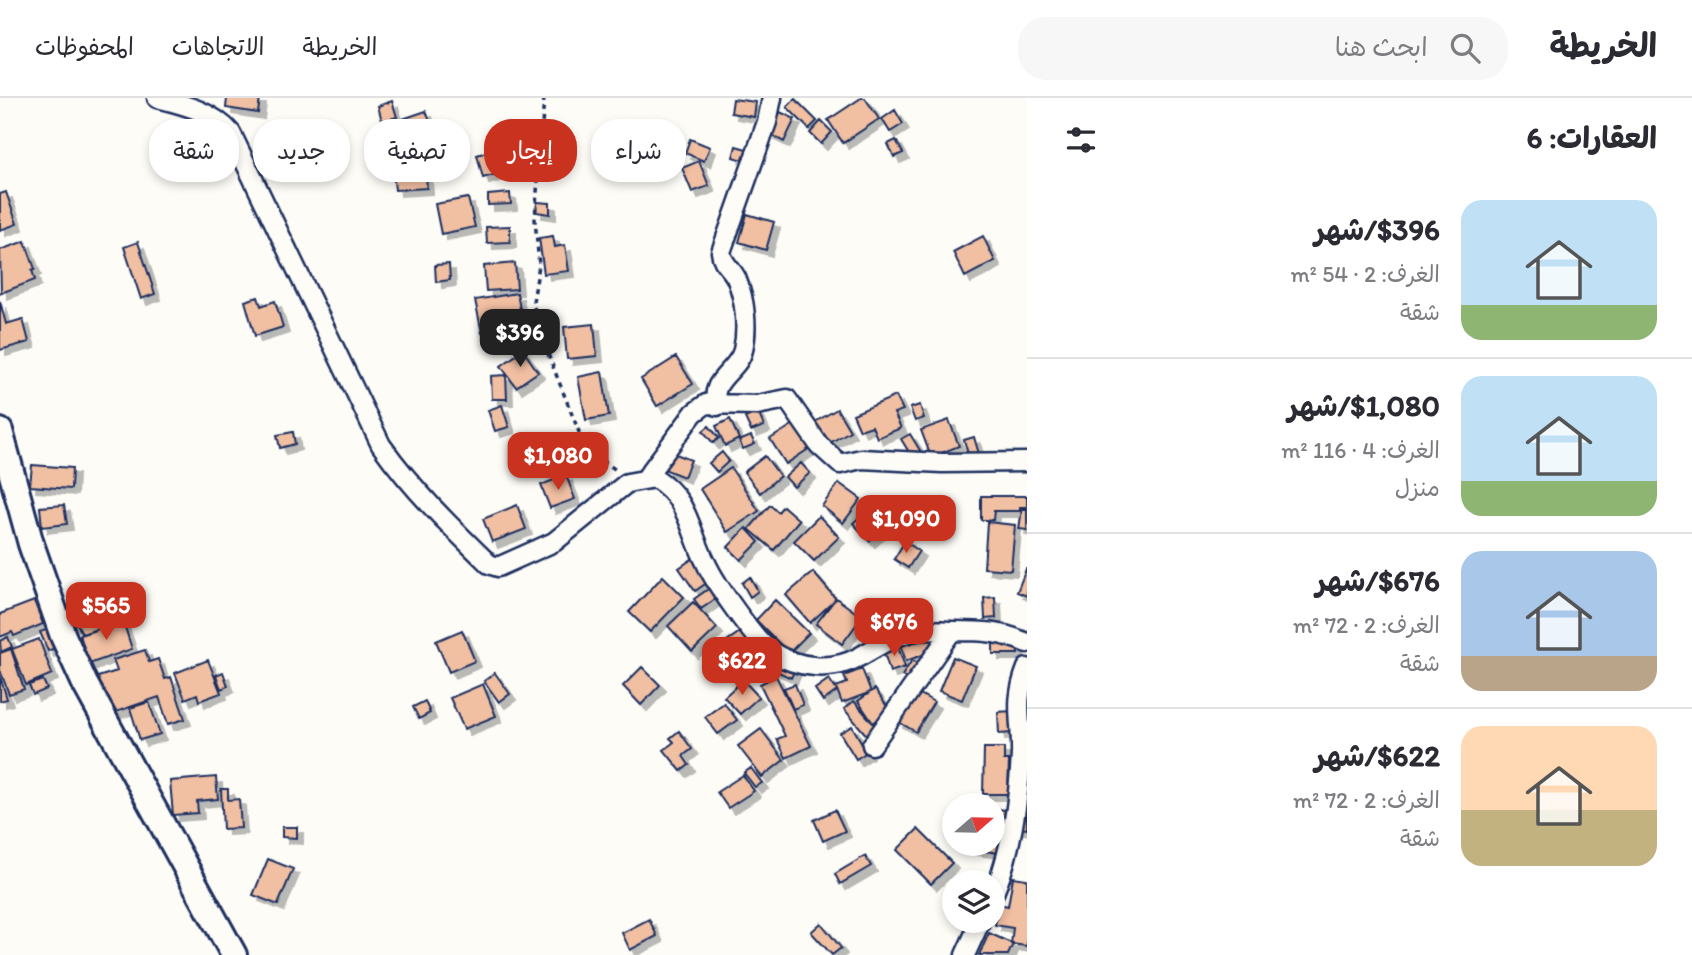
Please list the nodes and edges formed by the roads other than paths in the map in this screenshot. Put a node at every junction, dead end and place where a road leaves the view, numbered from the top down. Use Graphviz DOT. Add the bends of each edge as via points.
graph roads {
  1 [pos="157,98"];
  2 [pos="772,98"];
  3 [pos="717,406"];
  4 [pos="0,430"];
  5 [pos="1027,461"];
  6 [pos="645,479"];
  7 [pos="952,631"];
  8 [pos="1027,643"];
  9 [pos="1027,668"];
  10 [pos="872,745"];
  11 [pos="1000,870"];
  12 [pos="975,933"];
  13 [pos="234,955"];
  14 [pos="965,955"];
  1 -- 6 [label="street" via="211,115 230,133 382,445 433,510 489,565 498,567 554,542 627,483"];
  2 -- 3 [label="street" via="721,252 737,278 745,336 740,358 716,388"];
  3 -- 5 [label="street" via="787,399 819,445 840,464 861,459"];
  3 -- 6 [label="street" via="706,404 694,413"];
  4 -- 13 [label="main road" via="31,544 63,636"];
  6 -- 7 [label="street" via="655,478 678,497 715,578 758,641 788,660 833,666 915,631"];
  7 -- 8 [label="street" via="991,631"];
  7 -- 10 [label="street"];
  9 -- 11 [label="street" via="1018,700 1018,786"];
  12 -- 14 [label="street"];
}
